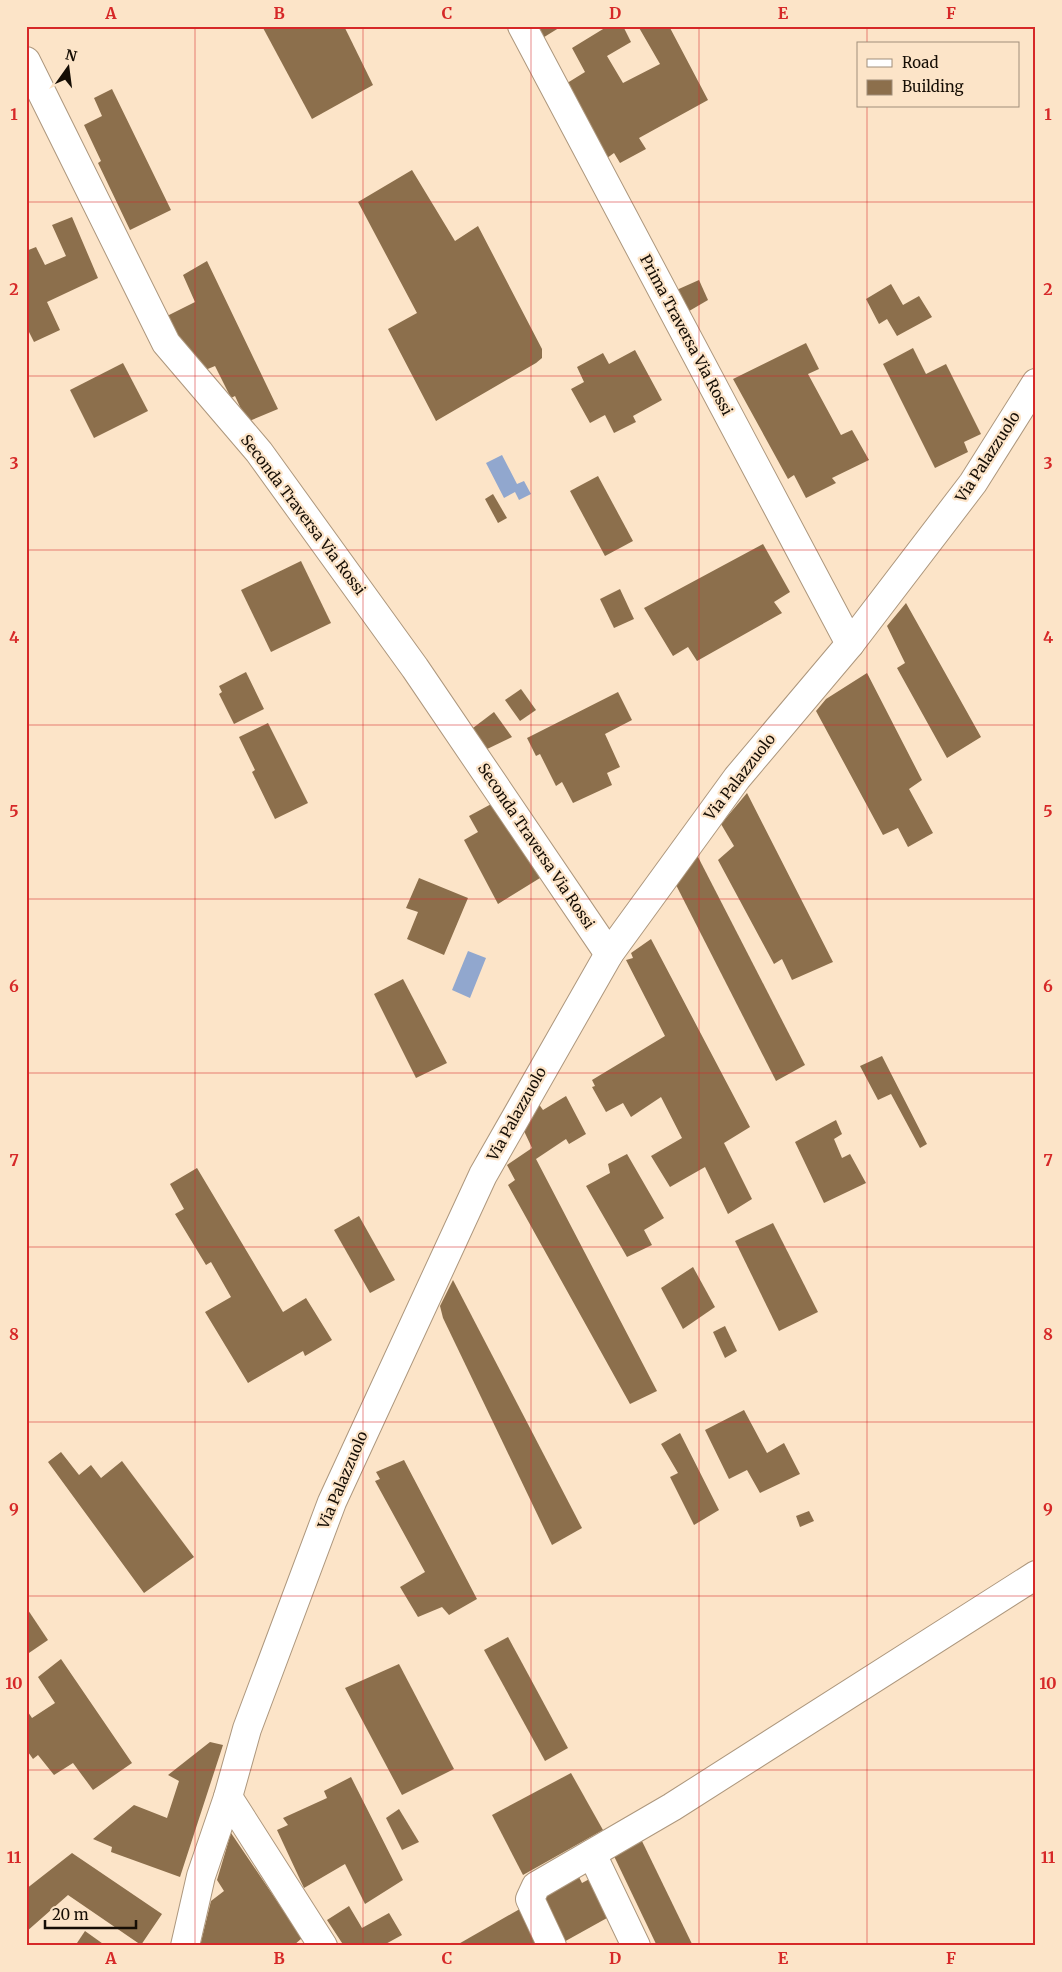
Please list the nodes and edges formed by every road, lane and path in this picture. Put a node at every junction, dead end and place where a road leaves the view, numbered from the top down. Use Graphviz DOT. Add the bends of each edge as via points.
graph roads {
  1 [pos="522,26"];
  2 [pos="26,61"];
  3 [pos="1036,383"];
  4 [pos="850,644"];
  5 [pos="609,954"];
  6 [pos="1036,1575"];
  7 [pos="228,1797"];
  8 [pos="592,1854"];
  9 [pos="185,1946"];
  10 [pos="323,1946"];
  11 [pos="552,1946"];
  12 [pos="636,1946"];
  1 -- 4 [label="street, Prima Traversa Via Rossi"];
  2 -- 5 [label="street, Seconda Traversa Via Rossi" via="166,344 265,460 415,668"];
  3 -- 4 [label="street, Via Palazzuolo" via="973,483"];
  4 -- 5 [label="street, Via Palazzuolo" via="737,778"];
  5 -- 7 [label="street, Via Palazzuolo" via="483,1175 332,1502 247,1729"];
  6 -- 8 [label="street" via="672,1807"];
  7 -- 9 [label="street, Via Palazzuolo" via="201,1876"];
  7 -- 10 [label="street"];
  8 -- 11 [label="street" via="536,1886 530,1899"];
  8 -- 12 [label="street"];
}
